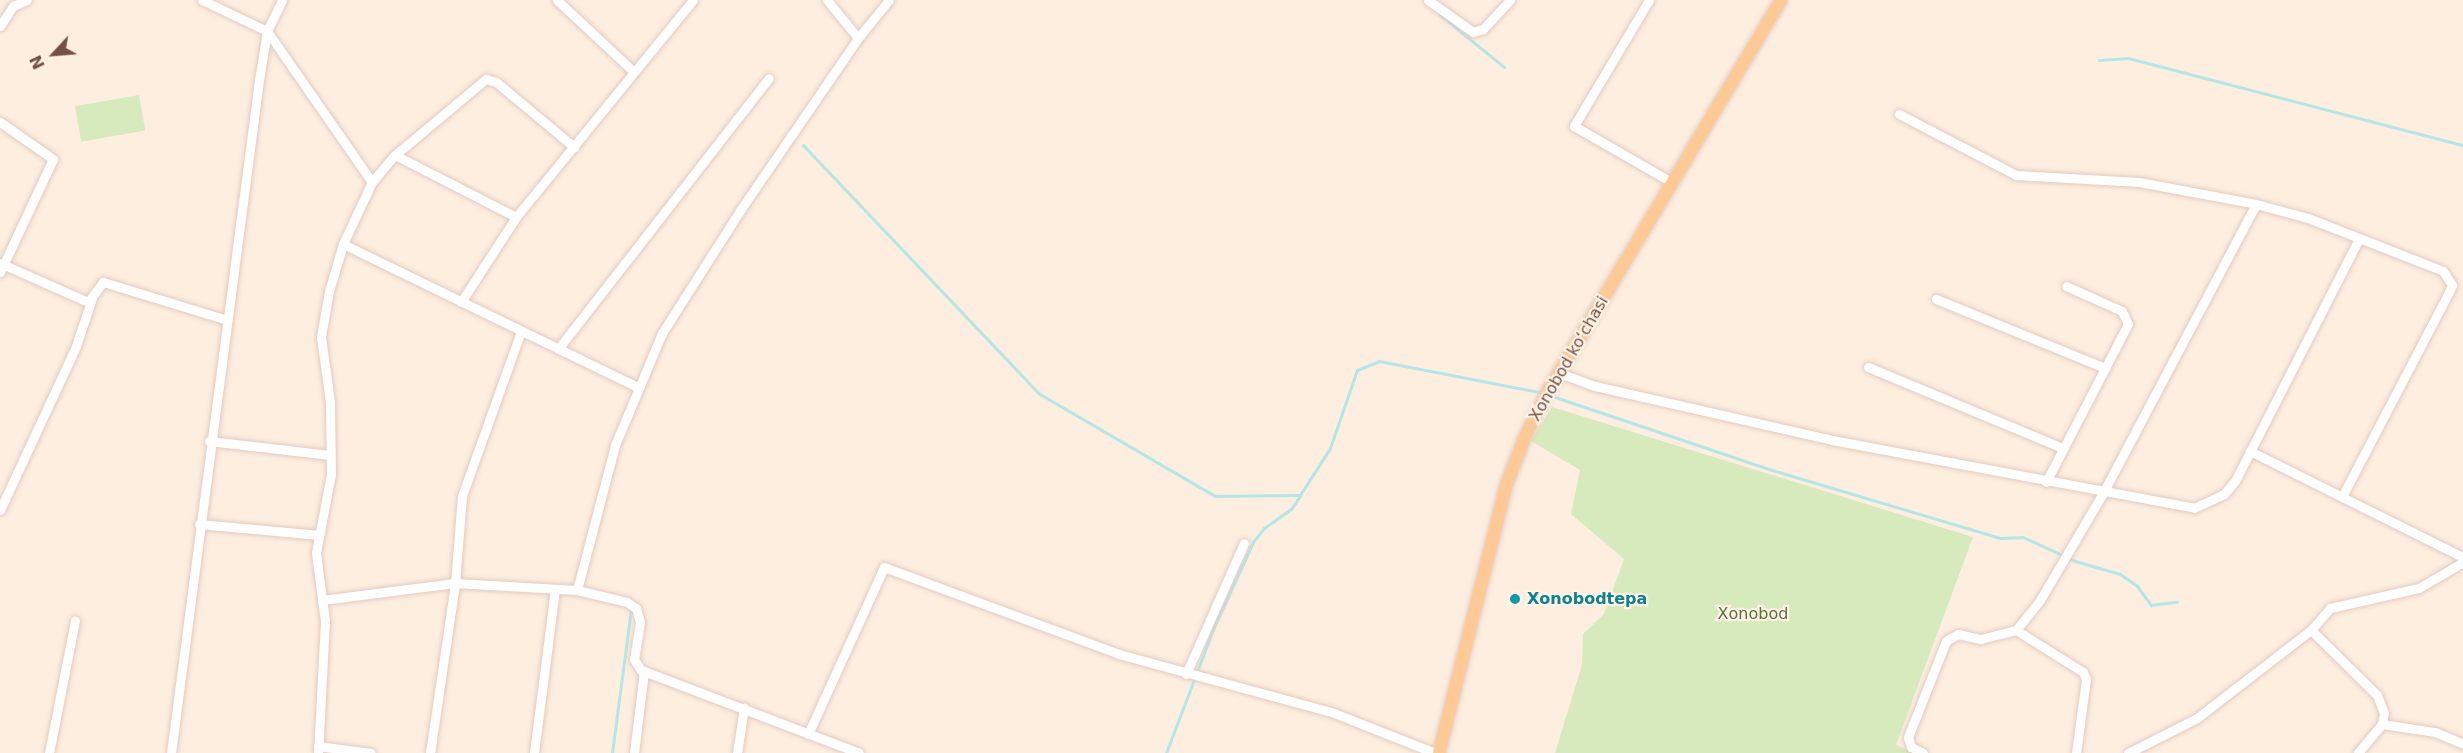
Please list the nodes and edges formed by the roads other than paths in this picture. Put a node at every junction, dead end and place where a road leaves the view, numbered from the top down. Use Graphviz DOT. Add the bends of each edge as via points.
graph roads {
  1 [pos="4,0"];
  2 [pos="27,0"];
  3 [pos="202,0"];
  4 [pos="282,0"];
  5 [pos="557,0"];
  6 [pos="693,0"];
  7 [pos="827,0"];
  8 [pos="889,0"];
  9 [pos="1428,0"];
  10 [pos="1509,0"];
  11 [pos="1648,0"];
  12 [pos="1781,0"];
  13 [pos="13,6"];
  14 [pos="0,26"];
  15 [pos="267,31"];
  16 [pos="858,38"];
  17 [pos="634,72"];
  18 [pos="769,78"];
  19 [pos="1899,114"];
  20 [pos="0,122"];
  21 [pos="574,147"];
  22 [pos="395,155"];
  23 [pos="372,182"];
  24 [pos="1673,183"];
  25 [pos="2256,204"];
  26 [pos="516,217"];
  27 [pos="2359,239"];
  28 [pos="343,244"];
  29 [pos="1,266"];
  30 [pos="2066,285"];
  31 [pos="93,293"];
  32 [pos="1936,298"];
  33 [pos="461,302"];
  34 [pos="226,320"];
  35 [pos="521,331"];
  36 [pos="558,349"];
  37 [pos="1868,367"];
  38 [pos="2105,368"];
  39 [pos="1559,373"];
  40 [pos="637,387"];
  41 [pos="208,441"];
  42 [pos="2064,448"];
  43 [pos="2250,451"];
  44 [pos="330,455"];
  45 [pos="2046,482"];
  46 [pos="2103,493"];
  47 [pos="2342,497"];
  48 [pos="0,510"];
  49 [pos="200,524"];
  50 [pos="319,535"];
  51 [pos="1244,543"];
  52 [pos="2463,556"];
  53 [pos="2463,562"];
  54 [pos="455,583"];
  55 [pos="555,589"];
  56 [pos="577,590"];
  57 [pos="322,600"];
  58 [pos="75,621"];
  59 [pos="2016,630"];
  60 [pos="2311,630"];
  61 [pos="644,671"];
  62 [pos="1186,674"];
  63 [pos="744,708"];
  64 [pos="2382,724"];
  65 [pos="808,734"];
  66 [pos="2463,744"];
  67 [pos="837,749"];
  68 [pos="318,750"];
  69 [pos="49,753"];
  70 [pos="171,753"];
  71 [pos="370,753"];
  72 [pos="430,753"];
  73 [pos="534,753"];
  74 [pos="634,753"];
  75 [pos="737,753"];
  76 [pos="859,753"];
  77 [pos="1437,753"];
  78 [pos="1923,753"];
  79 [pos="2076,753"];
  80 [pos="2128,753"];
  81 [pos="2358,753"];
  1 -- 13 [label="street"];
  2 -- 13 [label="street"];
  3 -- 15 [label="street"];
  4 -- 15 [label="street"];
  5 -- 17 [label="street"];
  6 -- 17 [label="street"];
  7 -- 16 [label="street"];
  8 -- 16 [label="street"];
  9 -- 10 [label="street" via="1473,32 1483,29"];
  11 -- 24 [label="street" via="1574,126"];
  12 -- 24 [label="main road, Xonobod koʻchasi"];
  13 -- 14 [label="street"];
  15 -- 23 [label="street"];
  15 -- 34 [label="street"];
  16 -- 40 [label="street" via="698,275 662,333"];
  17 -- 21 [label="street"];
  18 -- 36 [label="street"];
  19 -- 25 [label="street" via="2016,175 2139,182"];
  20 -- 29 [label="street" via="53,159"];
  21 -- 22 [label="street" via="496,82 486,79"];
  21 -- 26 [label="street"];
  22 -- 23 [label="street"];
  22 -- 26 [label="street"];
  23 -- 28 [label="street"];
  24 -- 39 [label="main road, Xonobod koʻchasi"];
  25 -- 27 [label="street" via="2308,218"];
  25 -- 46 [label="street"];
  26 -- 33 [label="street"];
  27 -- 43 [label="street"];
  27 -- 47 [label="street" via="2443,271 2451,285"];
  28 -- 33 [label="street"];
  28 -- 44 [label="street" via="321,337 330,402"];
  29 -- 31 [label="street" via="88,302"];
  30 -- 38 [label="street" via="2122,311 2128,319"];
  31 -- 34 [label="street" via="103,282"];
  31 -- 48 [label="street" via="76,346"];
  32 -- 38 [label="street"];
  33 -- 35 [label="street"];
  34 -- 41 [label="street"];
  35 -- 36 [label="street"];
  35 -- 54 [label="street" via="462,496"];
  36 -- 40 [label="street"];
  37 -- 42 [label="street"];
  38 -- 42 [label="street"];
  39 -- 45 [label="street" via="1594,386 1705,412"];
  39 -- 77 [label="main road, Xonobod koʻchasi" via="1506,486"];
  40 -- 56 [label="street" via="599,498"];
  41 -- 44 [label="street"];
  41 -- 49 [label="street"];
  42 -- 45 [label="street"];
  43 -- 46 [label="street" via="2224,494 2194,508"];
  43 -- 47 [label="street"];
  44 -- 50 [label="street" via="331,474"];
  45 -- 46 [label="street"];
  46 -- 59 [label="street" via="2040,600"];
  47 -- 52 [label="street"];
  49 -- 50 [label="street"];
  49 -- 70 [label="street"];
  50 -- 57 [label="street" via="316,553"];
  51 -- 62 [label="street"];
  53 -- 60 [label="street" via="2419,588 2330,608"];
  54 -- 55 [label="street"];
  54 -- 57 [label="street"];
  54 -- 72 [label="street"];
  55 -- 56 [label="street"];
  55 -- 73 [label="street"];
  56 -- 61 [label="street" via="636,608 640,622 635,663"];
  57 -- 68 [label="street" via="325,621"];
  58 -- 69 [label="street"];
  59 -- 78 [label="street" via="1980,639 1958,634 1946,641 1908,737 1911,747"];
  59 -- 79 [label="street" via="2083,672 2086,679"];
  60 -- 64 [label="street" via="2377,695 2384,713"];
  60 -- 80 [label="street" via="2197,718"];
  61 -- 63 [label="street"];
  61 -- 74 [label="street"];
  62 -- 65 [label="street" via="1119,654 884,567"];
  62 -- 77 [label="street" via="1334,713"];
  63 -- 65 [label="street"];
  63 -- 75 [label="street"];
  64 -- 66 [label="street" via="2435,732"];
  64 -- 81 [label="street"];
  65 -- 67 [label="street"];
  67 -- 76 [label="street"];
  68 -- 71 [label="street"];
}
